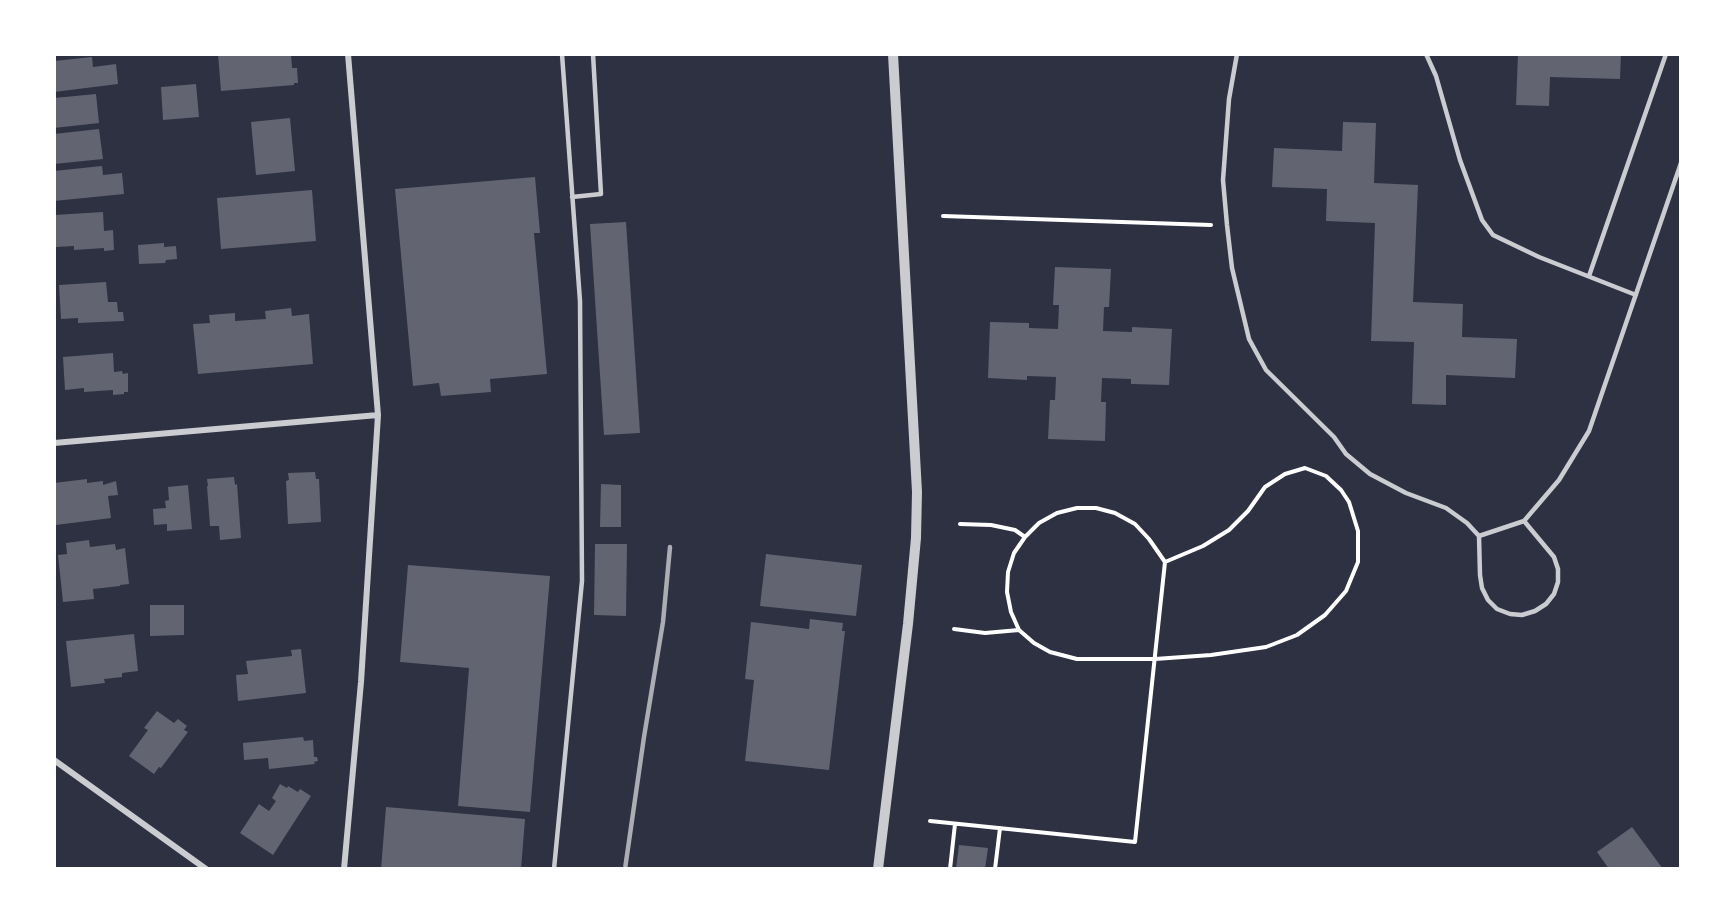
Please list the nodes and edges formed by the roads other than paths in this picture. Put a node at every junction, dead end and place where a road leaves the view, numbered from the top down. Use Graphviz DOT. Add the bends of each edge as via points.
graph roads {
  1 [pos="348,54"];
  2 [pos="562,54"];
  3 [pos="593,54"];
  4 [pos="893,54"];
  5 [pos="1237,54"];
  6 [pos="1426,54"];
  7 [pos="1666,54"];
  8 [pos="1681,163"];
  9 [pos="572,197"];
  10 [pos="1589,276"];
  11 [pos="1636,295"];
  12 [pos="378,415"];
  13 [pos="54,443"];
  14 [pos="1524,521"];
  15 [pos="1479,536"];
  16 [pos="54,760"];
  17 [pos="206,869"];
  18 [pos="344,869"];
  19 [pos="554,869"];
  20 [pos="878,869"];
  1 -- 12 [label="street"];
  2 -- 9 [label="lane"];
  3 -- 9 [label="lane" via="601,194"];
  4 -- 20 [label="street" via="917,492 909,624"];
  5 -- 15 [label="lane" via="1223,180 1232,268 1248,339 1266,370 1334,437 1346,454 1370,474 1446,508"];
  6 -- 10 [label="lane" via="1482,220 1493,235"];
  7 -- 10 [label="lane"];
  8 -- 11 [label="lane"];
  9 -- 19 [label="lane" via="580,301 582,580"];
  10 -- 11 [label="lane"];
  11 -- 14 [label="lane" via="1589,431 1559,480"];
  12 -- 13 [label="street"];
  12 -- 18 [label="street"];
  14 -- 15 [label="lane"];
  14 -- 15 [label="lane" via="1554,557 1558,569 1554,594 1535,611 1509,614 1488,600 1480,575"];
  16 -- 17 [label="street"];
}
